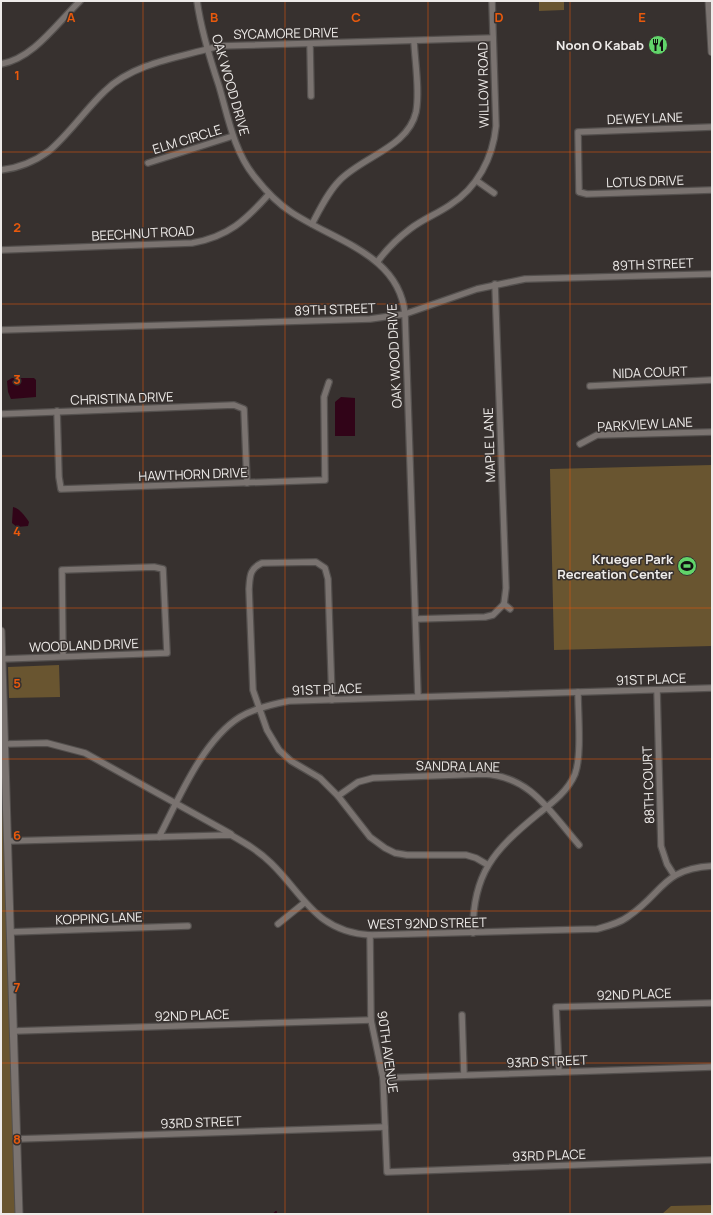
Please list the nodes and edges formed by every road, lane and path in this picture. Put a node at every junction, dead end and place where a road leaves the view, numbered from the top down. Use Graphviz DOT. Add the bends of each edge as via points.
graph roads {
  1 [pos="80,1"];
  2 [pos="197,1"];
  3 [pos="492,1"];
  4 [pos="709,1"];
  5 [pos="493,38"];
  6 [pos="414,41"];
  7 [pos="310,44"];
  8 [pos="208,48"];
  9 [pos="712,52"];
  10 [pos="1,64"];
  11 [pos="311,96"];
  12 [pos="712,127"];
  13 [pos="233,136"];
  14 [pos="148,163"];
  15 [pos="1,170"];
  16 [pos="476,181"];
  17 [pos="712,190"];
  18 [pos="579,192"];
  19 [pos="494,193"];
  20 [pos="269,194"];
  21 [pos="312,224"];
  22 [pos="1,250"];
  23 [pos="378,261"];
  24 [pos="712,274"];
  25 [pos="495,284"];
  26 [pos="405,314"];
  27 [pos="1,330"];
  28 [pos="712,380"];
  29 [pos="329,382"];
  30 [pos="590,386"];
  31 [pos="57,411"];
  32 [pos="1,414"];
  33 [pos="712,432"];
  34 [pos="580,444"];
  35 [pos="247,483"];
  36 [pos="504,604"];
  37 [pos="510,609"];
  38 [pos="416,618"];
  39 [pos="1,631"];
  40 [pos="63,656"];
  41 [pos="2,659"];
  42 [pos="712,688"];
  43 [pos="657,690"];
  44 [pos="578,692"];
  45 [pos="418,697"];
  46 [pos="332,700"];
  47 [pos="259,708"];
  48 [pos="5,744"];
  49 [pos="338,796"];
  50 [pos="176,803"];
  51 [pos="546,808"];
  52 [pos="231,835"];
  53 [pos="159,836"];
  54 [pos="8,841"];
  55 [pos="579,845"];
  56 [pos="488,865"];
  57 [pos="712,866"];
  58 [pos="674,875"];
  59 [pos="304,903"];
  60 [pos="278,924"];
  61 [pos="188,926"];
  62 [pos="10,932"];
  63 [pos="473,933"];
  64 [pos="370,936"];
  65 [pos="712,1003"];
  66 [pos="462,1015"];
  67 [pos="371,1020"];
  68 [pos="14,1031"];
  69 [pos="712,1067"];
  70 [pos="560,1072"];
  71 [pos="464,1075"];
  72 [pos="383,1078"];
  73 [pos="385,1127"];
  74 [pos="17,1138"];
  75 [pos="712,1160"];
  76 [pos="387,1172"];
  77 [pos="19,1214"];
  1 -- 10 [label="street" via="29,52"];
  2 -- 8 [label="street, OAK WOOD DRIVE"];
  3 -- 5 [label="street, WILLOW ROAD"];
  4 -- 9 [label="street"];
  5 -- 6 [label="street, SYCAMORE DRIVE"];
  5 -- 16 [label="street, WILLOW ROAD" via="495,136 487,162"];
  6 -- 7 [label="street, SYCAMORE DRIVE"];
  6 -- 21 [label="street" via="417,103 411,125 398,140 340,180"];
  7 -- 8 [label="street, SYCAMORE DRIVE"];
  7 -- 11 [label="street"];
  8 -- 13 [label="street, OAK WOOD DRIVE"];
  8 -- 15 [label="street, SYCAMORE DRIVE" via="142,68 123,77 105,91 49,151 21,166"];
  12 -- 18 [label="street, DEWEY LANE" via="578,132"];
  13 -- 14 [label="street, ELM CIRCLE"];
  13 -- 20 [label="street, OAK WOOD DRIVE" via="248,167"];
  16 -- 19 [label="street"];
  16 -- 23 [label="street, WILLOW ROAD" via="451,205 409,229"];
  17 -- 18 [label="street, LOTUS DRIVE" via="587,194"];
  20 -- 21 [label="street, OAK WOOD DRIVE" via="292,213"];
  20 -- 22 [label="street, BEECHNUT ROAD" via="236,227 202,241"];
  21 -- 23 [label="street, OAK WOOD DRIVE"];
  23 -- 26 [label="street, OAK WOOD DRIVE" via="397,284"];
  24 -- 25 [label="street, 89TH STREET" via="540,278"];
  25 -- 26 [label="street, 89TH STREET"];
  25 -- 36 [label="street, MAPLE LANE" via="506,588"];
  26 -- 27 [label="street, 89TH STREET" via="362,319"];
  26 -- 38 [label="street, OAK WOOD DRIVE"];
  28 -- 30 [label="street, NIDA COURT"];
  29 -- 35 [label="street, HAWTHORN DRIVE" via="324,397 325,480"];
  31 -- 32 [label="street, CHRISTINA DRIVE"];
  31 -- 35 [label="street, CHRISTINA DRIVE" via="227,405 244,409"];
  31 -- 35 [label="street, HAWTHORN DRIVE" via="61,489"];
  33 -- 34 [label="street, PARKVIEW LANE" via="598,435"];
  36 -- 37 [label="street"];
  36 -- 38 [label="street" via="493,615 485,617"];
  38 -- 45 [label="street, OAK WOOD DRIVE"];
  39 -- 41 [label="street"];
  40 -- 40 [label="street, WOODLAND DRIVE" via="62,570 154,567 163,569 167,653"];
  40 -- 41 [label="street, WOODLAND DRIVE"];
  41 -- 48 [label="street"];
  42 -- 43 [label="street, 91ST PLACE"];
  43 -- 44 [label="street, 91ST PLACE"];
  43 -- 58 [label="street, 88TH COURT" via="661,846"];
  44 -- 45 [label="street, 91ST PLACE"];
  44 -- 51 [label="street" via="577,768 564,791"];
  45 -- 46 [label="street, 91ST PLACE"];
  46 -- 47 [label="street, 91ST PLACE" via="289,701"];
  46 -- 47 [label="street" via="328,579 325,568 316,562 262,563 254,566 250,573 249,590 252,680"];
  47 -- 49 [label="street" via="267,730 279,750 291,761 320,778"];
  47 -- 50 [label="street, 91ST PLACE" via="241,716 207,748"];
  48 -- 50 [label="street" via="47,744 85,753"];
  48 -- 54 [label="street"];
  49 -- 51 [label="street, SANDRA LANE" via="358,782 372,778 492,774 523,785"];
  49 -- 56 [label="street" via="370,837 395,853 422,856 466,855"];
  50 -- 52 [label="street, WEST 92ND STREET"];
  50 -- 53 [label="street"];
  51 -- 55 [label="street, SANDRA LANE"];
  51 -- 56 [label="street" via="517,831"];
  52 -- 53 [label="street"];
  52 -- 59 [label="street, WEST 92ND STREET" via="262,854"];
  53 -- 54 [label="street"];
  54 -- 62 [label="street"];
  56 -- 63 [label="street" via="475,897"];
  57 -- 58 [label="street, WEST 92ND STREET" via="691,868"];
  58 -- 63 [label="street, WEST 92ND STREET" via="630,916 605,927"];
  59 -- 60 [label="street"];
  59 -- 64 [label="street, WEST 92ND STREET" via="337,927"];
  61 -- 62 [label="street, KOPPING LANE"];
  62 -- 68 [label="street"];
  63 -- 64 [label="street, WEST 92ND STREET"];
  64 -- 67 [label="street, 90TH AVENUE"];
  65 -- 70 [label="street, 92ND PLACE" via="556,1007"];
  66 -- 71 [label="street"];
  67 -- 68 [label="street, 92ND PLACE"];
  67 -- 72 [label="street, 90TH AVENUE"];
  68 -- 74 [label="street"];
  69 -- 70 [label="street, 93RD STREET"];
  70 -- 71 [label="street, 93RD STREET"];
  71 -- 72 [label="street, 93RD STREET"];
  72 -- 73 [label="street, 90TH AVENUE"];
  73 -- 74 [label="street, 93RD STREET"];
  73 -- 76 [label="street, 90TH AVENUE"];
  74 -- 77 [label="street"];
  75 -- 76 [label="street, 93RD PLACE"];
}
